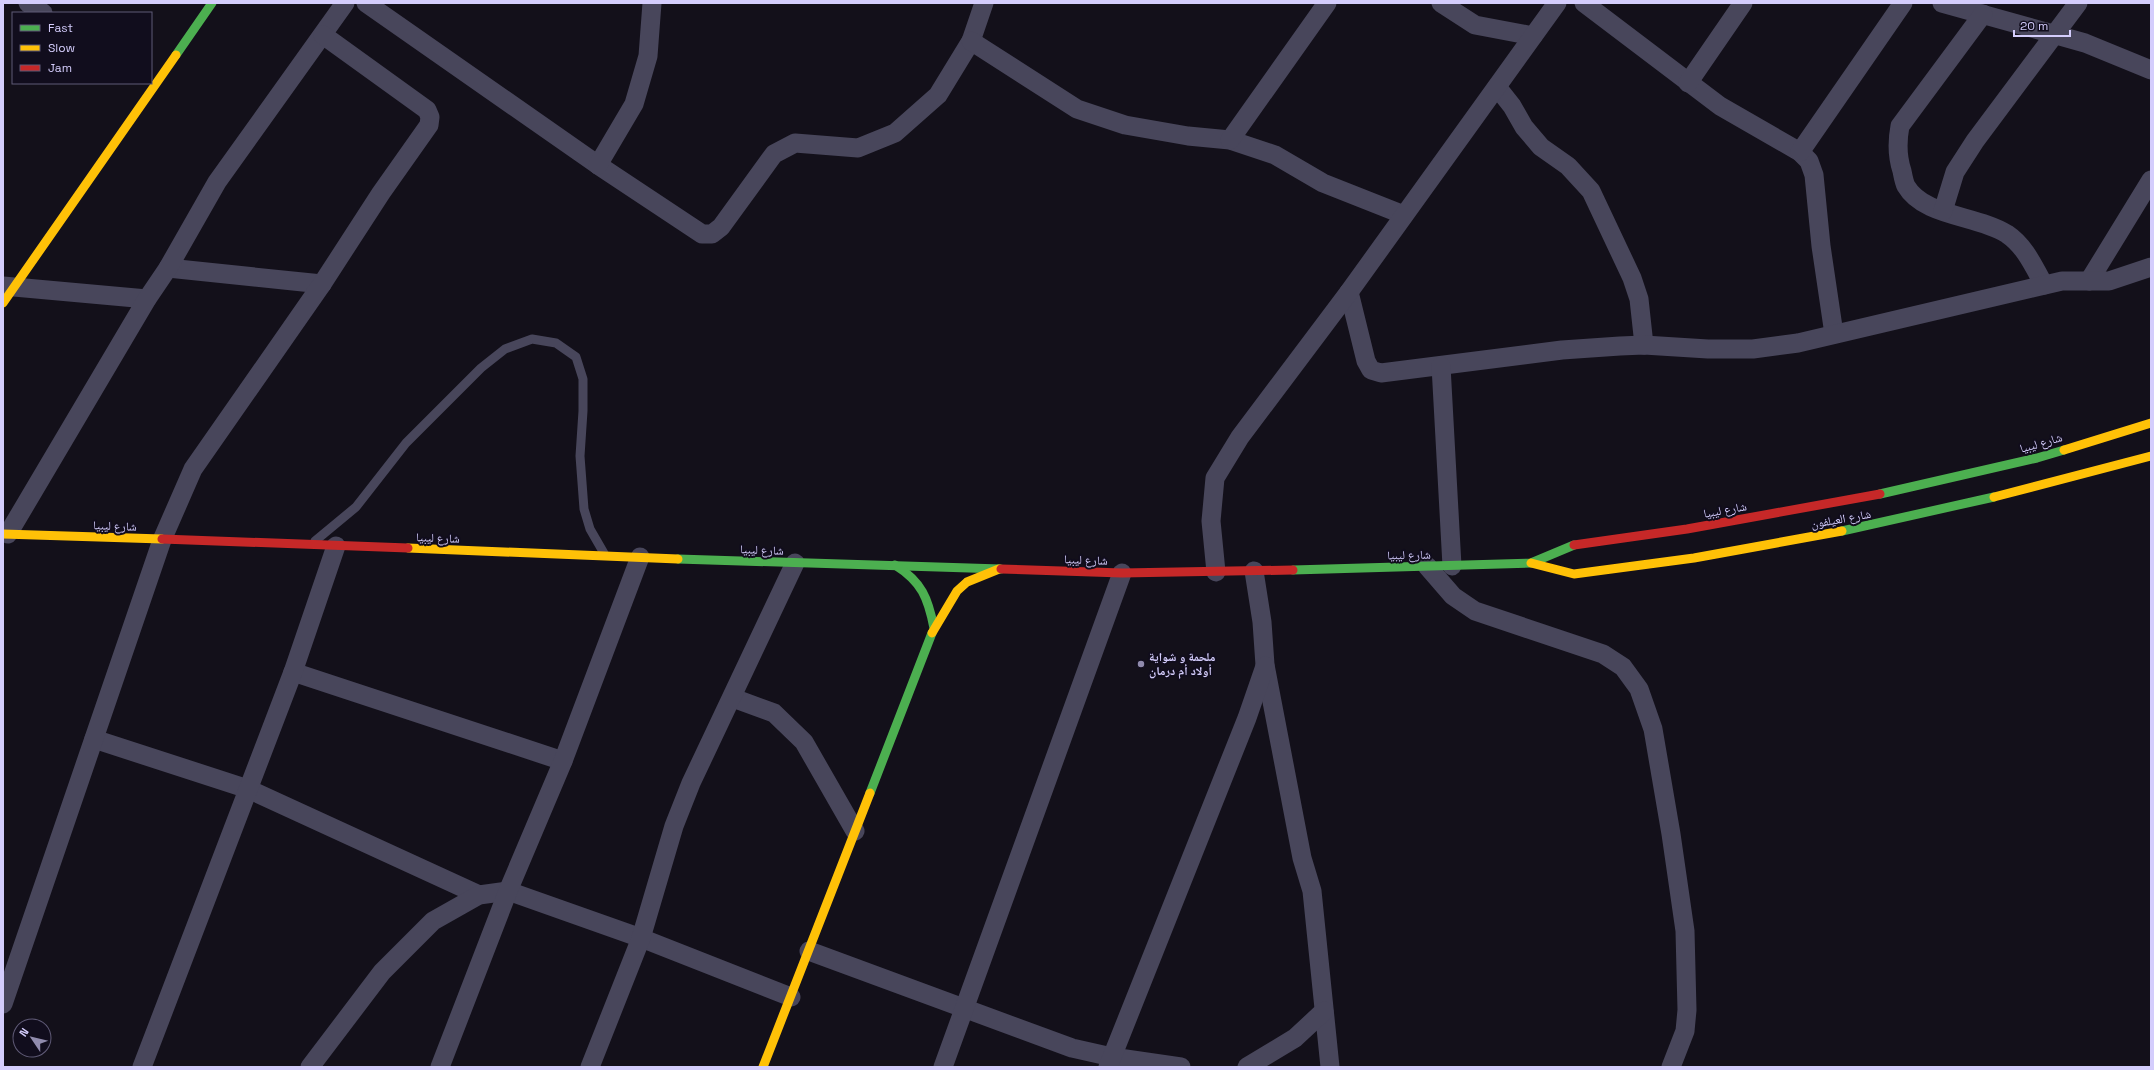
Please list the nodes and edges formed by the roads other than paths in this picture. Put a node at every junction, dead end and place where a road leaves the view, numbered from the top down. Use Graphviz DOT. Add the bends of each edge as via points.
graph roads {
  1 [pos="28,3"];
  2 [pos="212,3"];
  3 [pos="345,3"];
  4 [pos="366,3"];
  5 [pos="652,3"];
  6 [pos="984,3"];
  7 [pos="1327,3"];
  8 [pos="1441,3"];
  9 [pos="1557,3"];
  10 [pos="1584,3"];
  11 [pos="1743,3"];
  12 [pos="1903,3"];
  13 [pos="1942,3"];
  14 [pos="2078,3"];
  15 [pos="42,12"];
  16 [pos="1983,14"];
  17 [pos="2055,34"];
  18 [pos="322,35"];
  19 [pos="1533,36"];
  20 [pos="971,41"];
  21 [pos="2151,70"];
  22 [pos="1688,83"];
  23 [pos="153,84"];
  24 [pos="1497,87"];
  25 [pos="1230,140"];
  26 [pos="1800,152"];
  27 [pos="598,165"];
  28 [pos="2151,180"];
  29 [pos="1943,211"];
  30 [pos="1404,214"];
  31 [pos="2151,267"];
  32 [pos="168,268"];
  33 [pos="2089,281"];
  34 [pos="322,284"];
  35 [pos="2044,285"];
  36 [pos="8,286"];
  37 [pos="1349,292"];
  38 [pos="147,299"];
  39 [pos="3,302"];
  40 [pos="1834,334"];
  41 [pos="1644,345"];
  42 [pos="1441,366"];
  43 [pos="2151,423"];
  44 [pos="2151,456"];
  45 [pos="5,534"];
  46 [pos="162,540"];
  47 [pos="310,544"];
  48 [pos="336,546"];
  49 [pos="606,557"];
  50 [pos="640,557"];
  51 [pos="795,563"];
  52 [pos="1531,563"];
  53 [pos="895,565"];
  54 [pos="1427,566"];
  55 [pos="1452,566"];
  56 [pos="999,569"];
  57 [pos="1254,571"];
  58 [pos="1216,572"];
  59 [pos="1122,573"];
  60 [pos="934,628"];
  61 [pos="1265,665"];
  62 [pos="293,672"];
  63 [pos="733,698"];
  64 [pos="94,739"];
  65 [pos="563,761"];
  66 [pos="248,789"];
  67 [pos="855,831"];
  68 [pos="508,891"];
  69 [pos="479,895"];
  70 [pos="641,938"];
  71 [pos="808,951"];
  72 [pos="791,997"];
  73 [pos="3,1004"];
  74 [pos="964,1008"];
  75 [pos="1324,1011"];
  76 [pos="1110,1062"];
  77 [pos="142,1067"];
  78 [pos="310,1067"];
  79 [pos="440,1067"];
  80 [pos="590,1067"];
  81 [pos="763,1067"];
  82 [pos="944,1067"];
  83 [pos="1180,1067"];
  84 [pos="1247,1067"];
  85 [pos="1330,1067"];
  86 [pos="1671,1067"];
  1 -- 15 [label="street"];
  2 -- 23 [label="main road"];
  3 -- 18 [label="street"];
  4 -- 27 [label="street"];
  5 -- 27 [label="street" via="648,56 634,104"];
  6 -- 20 [label="street"];
  7 -- 25 [label="street"];
  8 -- 19 [label="street" via="1475,25"];
  9 -- 19 [label="street"];
  10 -- 22 [label="street"];
  11 -- 22 [label="street"];
  12 -- 26 [label="street"];
  13 -- 16 [label="street"];
  14 -- 17 [label="street"];
  16 -- 17 [label="street"];
  16 -- 29 [label="street" via="1900,126 1897,140 1899,162 1906,186 1919,200"];
  17 -- 21 [label="street" via="2085,43"];
  17 -- 29 [label="street" via="1955,172"];
  18 -- 32 [label="street" via="217,182"];
  18 -- 34 [label="street" via="427,110 430,117 429,125"];
  19 -- 24 [label="street"];
  20 -- 25 [label="street" via="1077,109 1125,125"];
  20 -- 27 [label="street" via="938,95 895,133 858,148 795,143 781,150 774,154 721,227 712,234 702,234"];
  22 -- 26 [label="street" via="1742,120"];
  23 -- 36 [label="main road"];
  24 -- 30 [label="street"];
  24 -- 41 [label="street" via="1541,147 1568,166 1591,191 1632,278 1639,299"];
  25 -- 30 [label="street" via="1275,156 1323,183"];
  26 -- 40 [label="street" via="1809,161 1814,175"];
  28 -- 33 [label="street"];
  29 -- 35 [label="street" via="1988,224 2008,235 2022,248"];
  30 -- 37 [label="street"];
  31 -- 33 [label="street" via="2110,281"];
  32 -- 34 [label="street"];
  32 -- 38 [label="street"];
  33 -- 35 [label="street" via="2070,280"];
  34 -- 46 [label="street" via="193,469"];
  35 -- 40 [label="street"];
  36 -- 38 [label="street"];
  36 -- 39 [label="main road"];
  37 -- 42 [label="street" via="1366,361 1371,370 1382,373"];
  37 -- 58 [label="street" via="1240,437 1214,478 1211,521"];
  38 -- 45 [label="street"];
  40 -- 41 [label="street" via="1753,349"];
  41 -- 42 [label="street" via="1562,350"];
  42 -- 55 [label="street"];
  43 -- 52 [label="main road, شارع ليبيا" via="2029,460 1874,495 1687,529 1572,545"];
  44 -- 52 [label="main road, شارع العيلفون" via="2034,488 1879,524 1694,558 1574,574"];
  45 -- 46 [label="main road, شارع ليبيا"];
  46 -- 47 [label="main road, شارع ليبيا"];
  46 -- 64 [label="street"];
  47 -- 48 [label="main road, شارع ليبيا"];
  47 -- 49 [label="lane" via="356,507 406,443 481,368 505,348 532,339 556,343 576,357 583,379 580,456 584,509 590,529"];
  48 -- 49 [label="main road, شارع ليبيا"];
  48 -- 62 [label="street"];
  49 -- 50 [label="main road, شارع ليبيا"];
  50 -- 51 [label="main road, شارع ليبيا"];
  50 -- 65 [label="street"];
  51 -- 53 [label="main road, شارع ليبيا"];
  51 -- 63 [label="street"];
  52 -- 55 [label="main road, شارع ليبيا"];
  53 -- 56 [label="main road, شارع ليبيا"];
  53 -- 60 [label="main road" via="920,584 930,603"];
  54 -- 55 [label="main road, شارع ليبيا"];
  54 -- 57 [label="main road, شارع ليبيا"];
  54 -- 86 [label="street" via="1453,596 1475,612 1604,654 1623,667 1639,689 1653,730 1685,931 1686,1031"];
  56 -- 59 [label="main road, شارع ليبيا"];
  56 -- 60 [label="main road" via="967,582 957,590"];
  57 -- 58 [label="main road, شارع ليبيا"];
  57 -- 61 [label="street" via="1262,622"];
  58 -- 59 [label="main road, شارع ليبيا"];
  59 -- 74 [label="street"];
  60 -- 67 [label="main road"];
  61 -- 75 [label="street" via="1302,858 1312,891"];
  61 -- 76 [label="street" via="1247,718"];
  62 -- 65 [label="street"];
  62 -- 66 [label="street"];
  63 -- 67 [label="street" via="774,713 804,742"];
  63 -- 70 [label="street" via="691,784 674,826"];
  64 -- 66 [label="street"];
  64 -- 73 [label="street"];
  65 -- 68 [label="street"];
  66 -- 69 [label="street"];
  66 -- 77 [label="street"];
  67 -- 71 [label="main road"];
  68 -- 69 [label="street"];
  68 -- 70 [label="street"];
  68 -- 79 [label="street"];
  69 -- 78 [label="street" via="433,921 382,972"];
  70 -- 72 [label="street"];
  70 -- 80 [label="street"];
  71 -- 72 [label="main road"];
  71 -- 74 [label="street"];
  72 -- 81 [label="main road"];
  74 -- 76 [label="street"];
  74 -- 82 [label="street"];
  75 -- 84 [label="street" via="1295,1038"];
  75 -- 85 [label="street"];
  76 -- 83 [label="street"];
}
